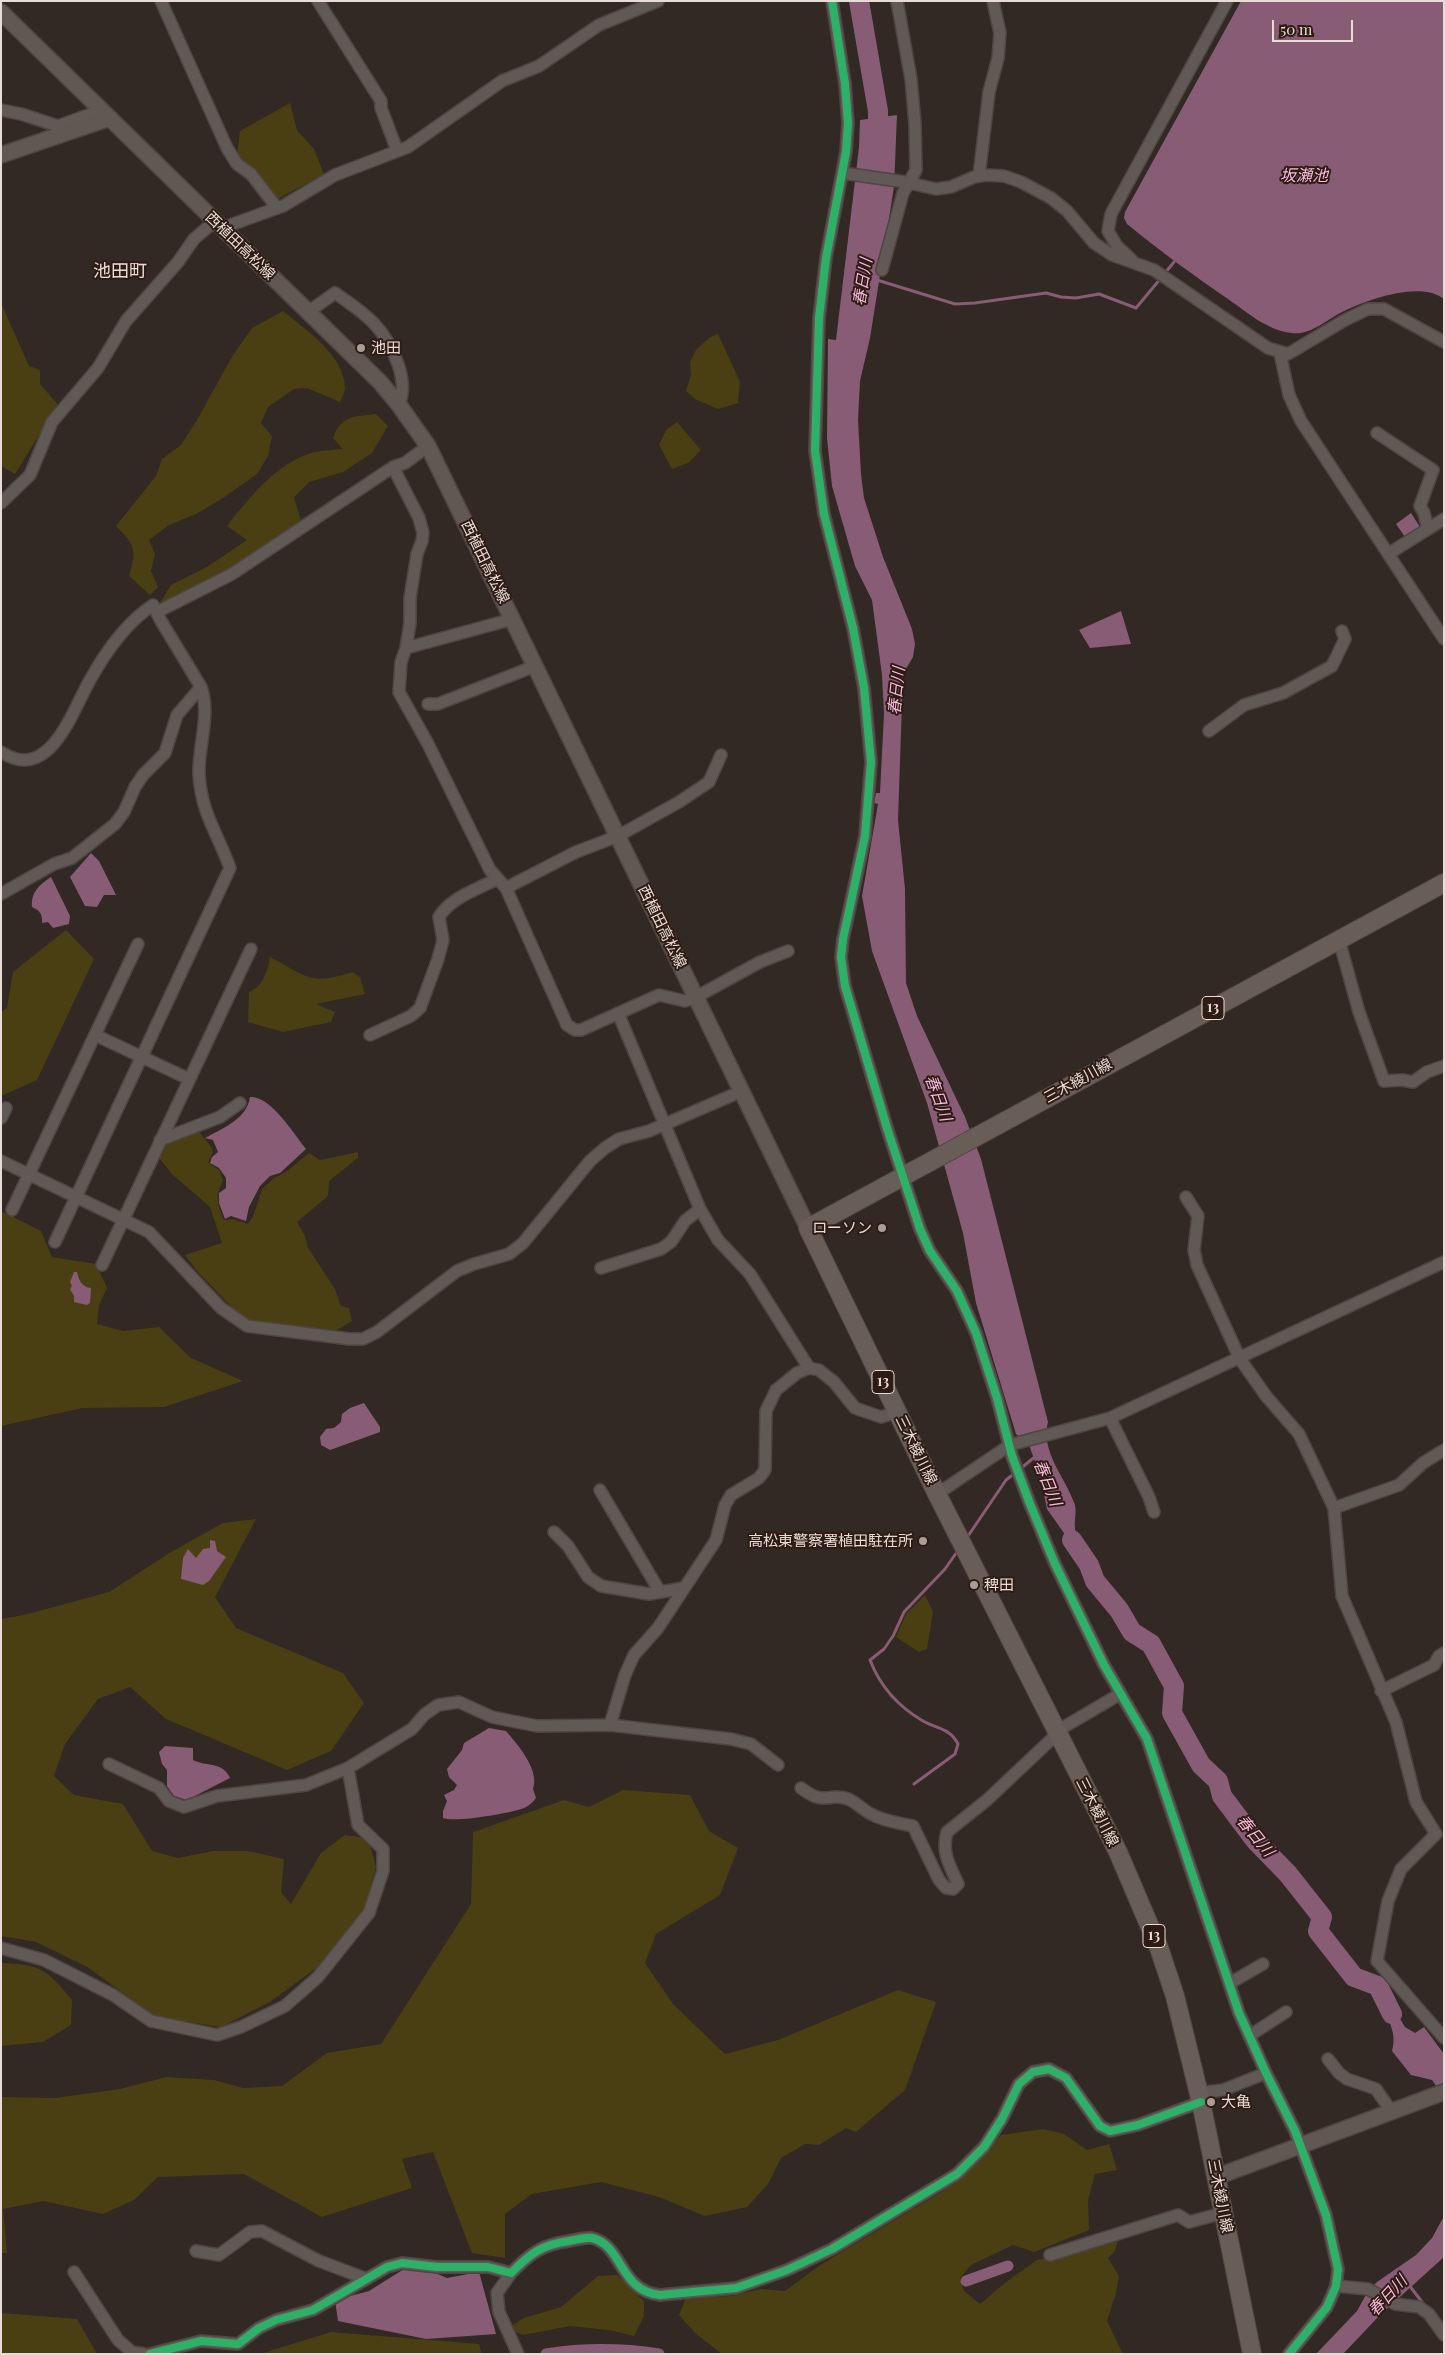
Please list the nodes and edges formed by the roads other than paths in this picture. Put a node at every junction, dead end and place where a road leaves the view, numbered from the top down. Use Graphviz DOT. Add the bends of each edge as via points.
graph roads {
  1 [pos="161,1"];
  2 [pos="318,1"];
  3 [pos="658,1"];
  4 [pos="832,1"];
  5 [pos="897,1"];
  6 [pos="993,1"];
  7 [pos="1227,1"];
  8 [pos="1,12"];
  9 [pos="1,110"];
  10 [pos="106,114"];
  11 [pos="397,150"];
  12 [pos="1,155"];
  13 [pos="845,174"];
  14 [pos="979,176"];
  15 [pos="908,182"];
  16 [pos="277,208"];
  17 [pos="218,224"];
  18 [pos="1135,263"];
  19 [pos="882,270"];
  20 [pos="308,312"];
  21 [pos="1444,342"];
  22 [pos="1280,353"];
  23 [pos="399,405"];
  24 [pos="1377,433"];
  25 [pos="428,446"];
  26 [pos="394,466"];
  27 [pos="1,503"];
  28 [pos="1444,519"];
  29 [pos="1428,529"];
  30 [pos="1388,554"];
  31 [pos="157,612"];
  32 [pos="513,619"];
  33 [pos="1342,631"];
  34 [pos="1444,639"];
  35 [pos="406,648"];
  36 [pos="536,666"];
  37 [pos="201,687"];
  38 [pos="428,704"];
  39 [pos="1208,731"];
  40 [pos="1,752"];
  41 [pos="721,755"];
  42 [pos="618,836"];
  43 [pos="497,878"];
  44 [pos="1444,882"];
  45 [pos="506,888"];
  46 [pos="1,894"];
  47 [pos="1339,940"];
  48 [pos="138,944"];
  49 [pos="251,949"];
  50 [pos="788,952"];
  51 [pos="696,997"];
  52 [pos="618,1013"];
  53 [pos="95,1035"];
  54 [pos="370,1035"];
  55 [pos="143,1057"];
  56 [pos="1444,1066"];
  57 [pos="189,1079"];
  58 [pos="742,1091"];
  59 [pos="240,1103"];
  60 [pos="663,1126"];
  61 [pos="160,1140"];
  62 [pos="1,1160"];
  63 [pos="30,1174"];
  64 [pos="904,1176"];
  65 [pos="76,1197"];
  66 [pos="1186,1197"];
  67 [pos="700,1209"];
  68 [pos="12,1210"];
  69 [pos="124,1220"];
  70 [pos="808,1228"];
  71 [pos="55,1242"];
  72 [pos="1444,1262"];
  73 [pos="102,1265"];
  74 [pos="600,1268"];
  75 [pos="1240,1359"];
  76 [pos="809,1368"];
  77 [pos="897,1412"];
  78 [pos="1110,1418"];
  79 [pos="1012,1445"];
  80 [pos="1444,1450"];
  81 [pos="600,1490"];
  82 [pos="937,1494"];
  83 [pos="1334,1508"];
  84 [pos="1154,1512"];
  85 [pos="554,1532"];
  86 [pos="684,1588"];
  87 [pos="660,1592"];
  88 [pos="1444,1653"];
  89 [pos="1381,1691"];
  90 [pos="1120,1694"];
  91 [pos="610,1725"];
  92 [pos="1058,1732"];
  93 [pos="110,1764"];
  94 [pos="778,1765"];
  95 [pos="348,1768"];
  96 [pos="801,1788"];
  97 [pos="1440,1833"];
  98 [pos="1,1948"];
  99 [pos="1263,1964"];
  100 [pos="1230,1983"];
  101 [pos="1286,2012"];
  102 [pos="1249,2036"];
  103 [pos="1444,2038"];
  104 [pos="1328,2059"];
  105 [pos="1266,2073"];
  106 [pos="1444,2092"];
  107 [pos="1200,2098"];
  108 [pos="1391,2111"];
  109 [pos="1301,2144"];
  110 [pos="1216,2177"];
  111 [pos="1224,2213"];
  112 [pos="196,2251"];
  113 [pos="1050,2255"];
  114 [pos="74,2272"];
  115 [pos="511,2273"];
  116 [pos="367,2279"];
  117 [pos="1336,2286"];
  118 [pos="1444,2335"];
  119 [pos="517,2350"];
  120 [pos="144,2354"];
  121 [pos="150,2354"];
  122 [pos="1252,2354"];
  123 [pos="1289,2354"];
  1 -- 16 [label="street" via="227,148 237,164 251,174"];
  2 -- 11 [label="street" via="381,101"];
  3 -- 11 [label="street" via="599,25 539,66 502,81 408,147"];
  4 -- 13 [label="street" via="847,105"];
  5 -- 15 [label="street" via="911,79 915,124 916,170"];
  6 -- 14 [label="street" via="1000,33 998,58 989,92"];
  7 -- 18 [label="street" via="1110,214 1108,231 1116,246"];
  8 -- 10 [label="main road, 西植田高松線"];
  9 -- 10 [label="street" via="58,126"];
  10 -- 12 [label="main road"];
  10 -- 17 [label="main road, 西植田高松線"];
  11 -- 16 [label="street" via="335,175"];
  13 -- 15 [label="street"];
  13 -- 64 [label="street" via="826,258 818,318 816,452 824,514 853,628 871,762 865,836 841,957 852,1015"];
  14 -- 15 [label="street" via="936,189"];
  14 -- 18 [label="street" via="1004,176 1051,198 1067,211 1094,243 1112,255"];
  15 -- 19 [label="street"];
  16 -- 17 [label="street"];
  17 -- 20 [label="main road, 西植田高松線"];
  17 -- 27 [label="street" via="194,239 178,262 126,320 98,368 52,422 30,474"];
  18 -- 22 [label="street" via="1159,273"];
  20 -- 23 [label="main road, 西植田高松線" via="380,382"];
  20 -- 23 [label="street" via="335,293 375,323 386,335 402,376 404,392"];
  21 -- 22 [label="street" via="1384,309 1368,309 1298,349 1288,354"];
  22 -- 30 [label="street" via="1289,395 1301,421"];
  23 -- 25 [label="main road, 西植田高松線"];
  24 -- 29 [label="street" via="1433,470 1420,506"];
  25 -- 26 [label="street" via="406,463"];
  25 -- 32 [label="main road, 西植田高松線"];
  26 -- 31 [label="street" via="232,574"];
  26 -- 35 [label="street" via="423,533 416,554"];
  28 -- 29 [label="street"];
  29 -- 30 [label="street"];
  30 -- 34 [label="street"];
  31 -- 37 [label="street"];
  31 -- 40 [label="street" via="153,605 140,614 117,641 90,679 64,732 49,750 31,760 12,760"];
  32 -- 35 [label="street"];
  32 -- 36 [label="main road, 西植田高松線"];
  33 -- 39 [label="street" via="1345,639 1332,666 1283,693 1244,705"];
  35 -- 43 [label="street" via="400,662 399,692"];
  36 -- 38 [label="street" via="438,704"];
  36 -- 42 [label="main road, 西植田高松線"];
  37 -- 46 [label="street" via="177,715 164,753 143,775 115,824 72,858 54,864"];
  37 -- 55 [label="street" via="205,699 199,774 202,803 230,868"];
  41 -- 42 [label="street" via="709,782"];
  42 -- 45 [label="street" via="576,852"];
  42 -- 51 [label="main road, 西植田高松線"];
  43 -- 45 [label="street"];
  43 -- 54 [label="street" via="442,911 438,917 443,940 420,1008 411,1016"];
  44 -- 47 [label="main road, 三木綾川線 / 13"];
  45 -- 52 [label="street" via="567,1024 581,1030"];
  47 -- 56 [label="street" via="1359,1012 1384,1081 1413,1082"];
  47 -- 64 [label="main road, 三木綾川線 / 13"];
  48 -- 53 [label="street"];
  49 -- 57 [label="street"];
  50 -- 51 [label="street" via="760,962"];
  51 -- 52 [label="street" via="685,1001 659,995"];
  51 -- 58 [label="main road, 西植田高松線"];
  52 -- 60 [label="street"];
  53 -- 55 [label="street"];
  53 -- 63 [label="street"];
  55 -- 57 [label="street"];
  55 -- 65 [label="street"];
  57 -- 61 [label="street"];
  58 -- 60 [label="street"];
  58 -- 70 [label="main road, 西植田高松線"];
  59 -- 61 [label="street" via="220,1117"];
  60 -- 67 [label="street"];
  60 -- 69 [label="street" via="620,1139 605,1148 590,1161 523,1243 509,1254 457,1271 377,1332 363,1339 247,1326 221,1308 149,1232"];
  61 -- 69 [label="street"];
  62 -- 63 [label="street"];
  63 -- 65 [label="street"];
  63 -- 68 [label="street"];
  64 -- 70 [label="main road, 三木綾川線 / 13"];
  64 -- 79 [label="street" via="930,1251 957,1291 976,1333"];
  65 -- 69 [label="street"];
  65 -- 71 [label="street"];
  66 -- 75 [label="street" via="1198,1216 1194,1250 1196,1265"];
  67 -- 74 [label="street" via="661,1249"];
  67 -- 76 [label="street" via="718,1240 750,1274"];
  69 -- 73 [label="street"];
  70 -- 77 [label="main road, 三木綾川線 / 13"];
  72 -- 75 [label="street"];
  75 -- 78 [label="street"];
  75 -- 83 [label="street" via="1299,1434"];
  76 -- 77 [label="street" via="819,1370 834,1382 855,1408 881,1417"];
  76 -- 86 [label="street" via="776,1390 766,1412 764,1470 759,1478 730,1495 716,1540"];
  77 -- 82 [label="main road, 三木綾川線 / 13"];
  78 -- 79 [label="street"];
  78 -- 84 [label="street"];
  79 -- 82 [label="street"];
  79 -- 90 [label="street" via="1030,1504 1055,1564"];
  80 -- 83 [label="street" via="1423,1463 1399,1485"];
  81 -- 87 [label="street"];
  82 -- 92 [label="main road, 三木綾川線 / 13"];
  83 -- 89 [label="street" via="1342,1596 1355,1621"];
  85 -- 87 [label="street" via="568,1546 588,1577 601,1586 649,1594"];
  86 -- 87 [label="street"];
  86 -- 91 [label="street" via="658,1628 634,1655"];
  88 -- 89 [label="street" via="1438,1656 1434,1665"];
  89 -- 97 [label="street" via="1396,1722 1416,1802"];
  90 -- 92 [label="street"];
  90 -- 100 [label="street" via="1155,1760"];
  91 -- 94 [label="street" via="731,1739 750,1744"];
  91 -- 95 [label="street" via="537,1726 492,1717 458,1702 438,1705 412,1728"];
  92 -- 96 [label="street" via="987,1800 947,1832 945,1855 958,1884 953,1888 946,1888 939,1880 912,1826 871,1814 850,1800 812,1797"];
  92 -- 107 [label="main road, 三木綾川線 / 13" via="1118,1852 1159,1948 1175,1996"];
  93 -- 95 [label="street" via="159,1788 169,1800 184,1807 217,1796 306,1785"];
  95 -- 98 [label="street" via="358,1825 383,1850 383,1871 369,1913 318,1977 285,2006 217,2035 170,2026 151,2021 113,1995 44,1960"];
  97 -- 103 [label="street" via="1401,1869 1388,1900 1377,1961"];
  99 -- 100 [label="street"];
  100 -- 102 [label="street"];
  101 -- 102 [label="street"];
  102 -- 105 [label="street"];
  104 -- 108 [label="street" via="1347,2079 1376,2090"];
  105 -- 107 [label="street"];
  105 -- 109 [label="street"];
  106 -- 108 [label="main road"];
  107 -- 110 [label="main road, 三木綾川線 / 13"];
  107 -- 115 [label="street" via="1138,2124 1110,2131 1100,2126 1066,2078 1049,2068 1033,2072 1019,2084 984,2147 957,2174 832,2249 787,2270 736,2288 647,2294 630,2281 606,2246 592,2238 549,2244 531,2254"];
  108 -- 109 [label="main road"];
  109 -- 110 [label="main road"];
  109 -- 117 [label="street" via="1326,2215 1338,2269"];
  110 -- 111 [label="main road, 三木綾川線 / 13"];
  111 -- 113 [label="street" via="1189,2222 1178,2214"];
  111 -- 122 [label="main road, 三木綾川線 / 13"];
  112 -- 116 [label="street" via="219,2255 250,2232 262,2232 319,2261"];
  114 -- 120 [label="street" via="118,2340 132,2352"];
  115 -- 116 [label="street" via="488,2267 402,2263 387,2267"];
  115 -- 119 [label="street" via="497,2293 499,2312"];
  116 -- 121 [label="street" via="313,2310 259,2328 238,2344 201,2340"];
  117 -- 118 [label="street" via="1368,2289 1395,2304 1419,2307 1429,2314"];
  117 -- 123 [label="street" via="1327,2307"];
}
